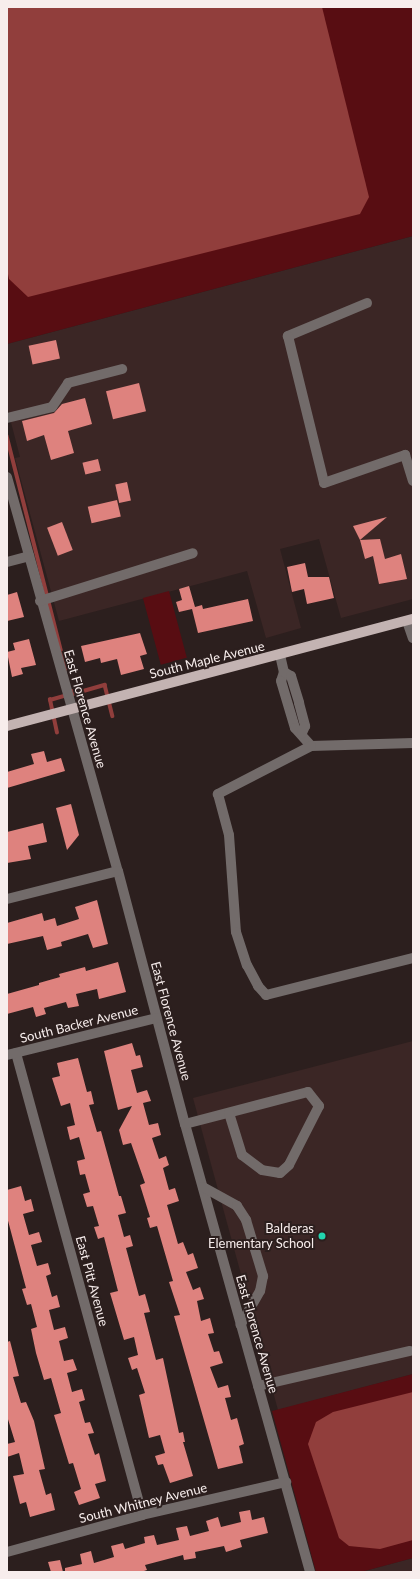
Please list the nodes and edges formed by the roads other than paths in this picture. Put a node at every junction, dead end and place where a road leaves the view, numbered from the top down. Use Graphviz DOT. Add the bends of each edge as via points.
graph roads {
  1 [pos="367,303"];
  2 [pos="122,369"];
  3 [pos="7,418"];
  4 [pos="7,477"];
  5 [pos="413,481"];
  6 [pos="193,553"];
  7 [pos="29,556"];
  8 [pos="7,562"];
  9 [pos="40,601"];
  10 [pos="410,620"];
  11 [pos="413,638"];
  12 [pos="280,655"];
  13 [pos="71,708"];
  14 [pos="7,726"];
  15 [pos="413,743"];
  16 [pos="311,746"];
  17 [pos="118,871"];
  18 [pos="7,899"];
  19 [pos="413,958"];
  20 [pos="157,1018"];
  21 [pos="12,1054"];
  22 [pos="229,1113"];
  23 [pos="185,1124"];
  24 [pos="203,1187"];
  25 [pos="240,1325"];
  26 [pos="410,1351"];
  27 [pos="258,1386"];
  28 [pos="286,1482"];
  29 [pos="142,1515"];
  30 [pos="7,1552"];
  31 [pos="310,1572"];
  1 -- 5 [label="street" via="288,336 324,483 405,455"];
  2 -- 3 [label="street" via="68,383 52,407"];
  4 -- 7 [label="street, East Florence Avenue"];
  6 -- 9 [label="street"];
  7 -- 8 [label="street"];
  7 -- 9 [label="street, East Florence Avenue"];
  9 -- 13 [label="street, East Florence Avenue"];
  10 -- 11 [label="street"];
  10 -- 12 [label="main road, South Maple Avenue"];
  12 -- 13 [label="main road, South Maple Avenue"];
  12 -- 16 [label="street" via="284,672 291,676 299,703 305,726 302,733"];
  13 -- 14 [label="main road, South Maple Avenue"];
  13 -- 17 [label="street, East Florence Avenue"];
  15 -- 16 [label="street"];
  16 -- 19 [label="street" via="218,794 229,835 236,932 247,965 266,995"];
  17 -- 18 [label="street"];
  17 -- 20 [label="street, East Florence Avenue"];
  20 -- 21 [label="street, South Backer Avenue"];
  20 -- 23 [label="street, East Florence Avenue"];
  21 -- 29 [label="street, East Pitt Avenue"];
  22 -- 22 [label="street" via="308,1092 319,1106 289,1165 280,1173 262,1170 242,1156"];
  22 -- 23 [label="street"];
  23 -- 24 [label="street, East Florence Avenue"];
  24 -- 25 [label="street, East Florence Avenue"];
  24 -- 25 [label="street" via="237,1206 246,1220 262,1276 260,1291"];
  25 -- 27 [label="street, East Florence Avenue"];
  26 -- 27 [label="street"];
  27 -- 28 [label="street, East Florence Avenue"];
  28 -- 29 [label="street, South Whitney Avenue"];
  28 -- 31 [label="street, East Florence Avenue"];
  29 -- 30 [label="street, South Whitney Avenue"];
}
